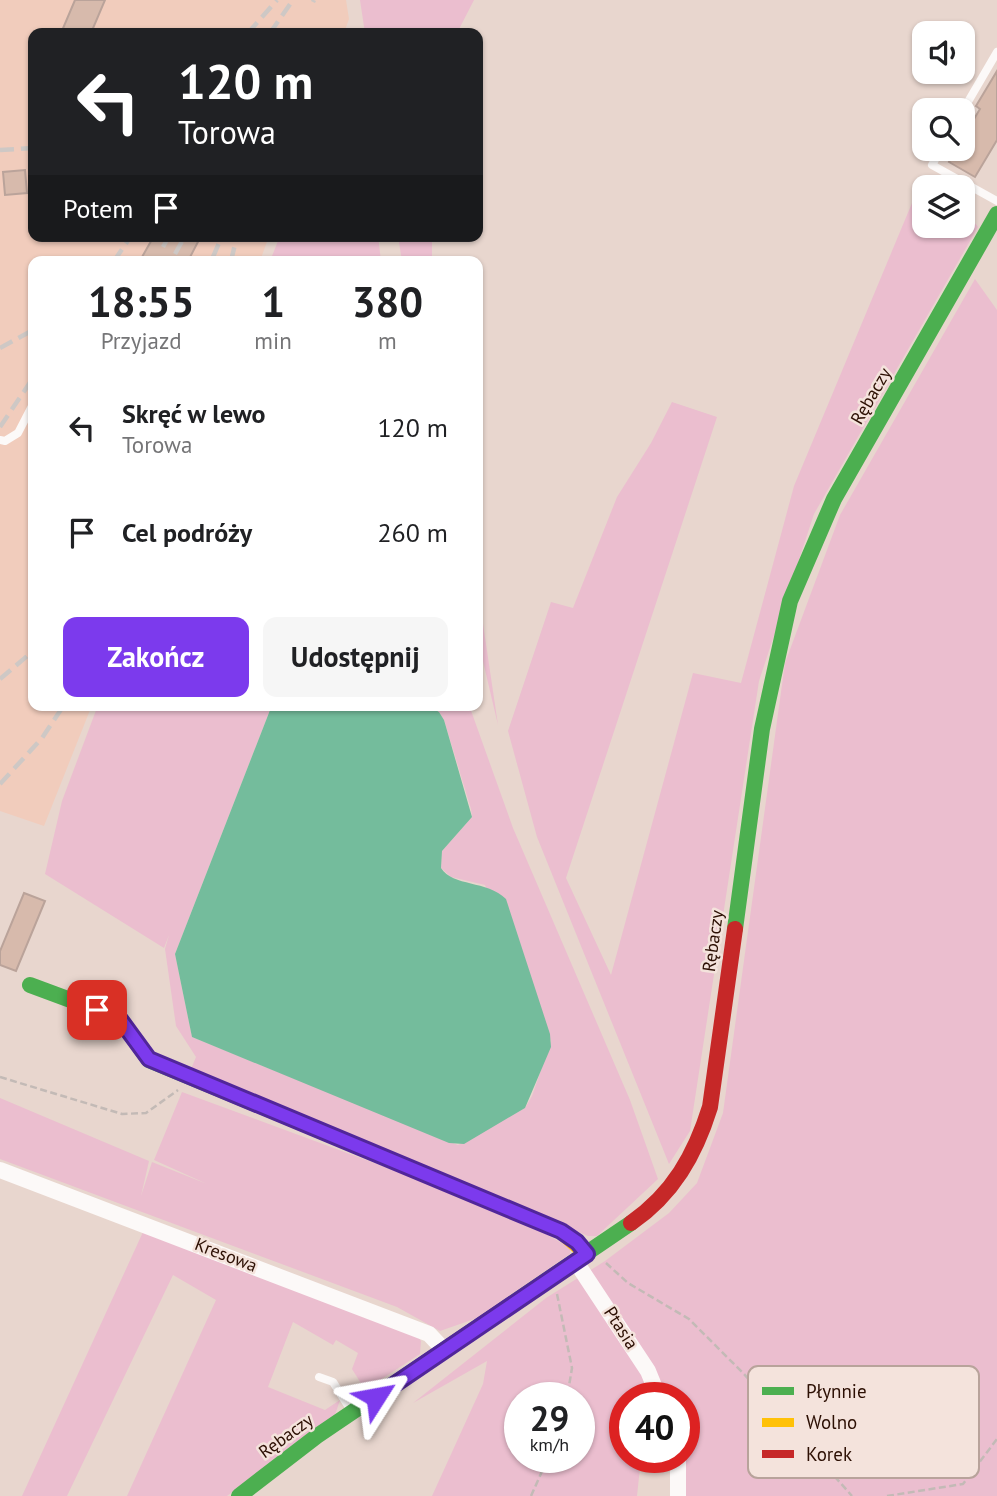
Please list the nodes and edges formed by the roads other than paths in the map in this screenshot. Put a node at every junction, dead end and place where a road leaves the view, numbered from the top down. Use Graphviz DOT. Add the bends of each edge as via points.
graph roads {
  1 [pos="997,52"];
  2 [pos="970,98"];
  3 [pos="934,161"];
  4 [pos="997,201"];
  5 [pos="997,214"];
  6 [pos="28,414"];
  7 [pos="0,440"];
  8 [pos="30,985"];
  9 [pos="0,1170"];
  10 [pos="586,1258"];
  11 [pos="445,1351"];
  12 [pos="319,1377"];
  13 [pos="652,1382"];
  14 [pos="352,1413"];
  15 [pos="678,1473"];
  16 [pos="239,1496"];
  17 [pos="678,1496"];
  1 -- 2 [label="lane"];
  3 -- 4 [label="lane" via="932,165"];
  5 -- 10 [label="street, Rębaczy" via="834,499 790,601 762,729 701,1138 669,1193"];
  6 -- 7 [label="lane" via="18,433"];
  8 -- 10 [label="street" via="119,1018 149,1059 561,1231 577,1242"];
  9 -- 11 [label="street, Kresowa" via="429,1334"];
  10 -- 11 [label="street, Rębaczy"];
  10 -- 13 [label="street, Ptasia"];
  11 -- 14 [label="street, Rębaczy"];
  12 -- 14 [label="lane" via="333,1382"];
  14 -- 16 [label="street, Rębaczy"];
  15 -- 17 [label="street"];
}
